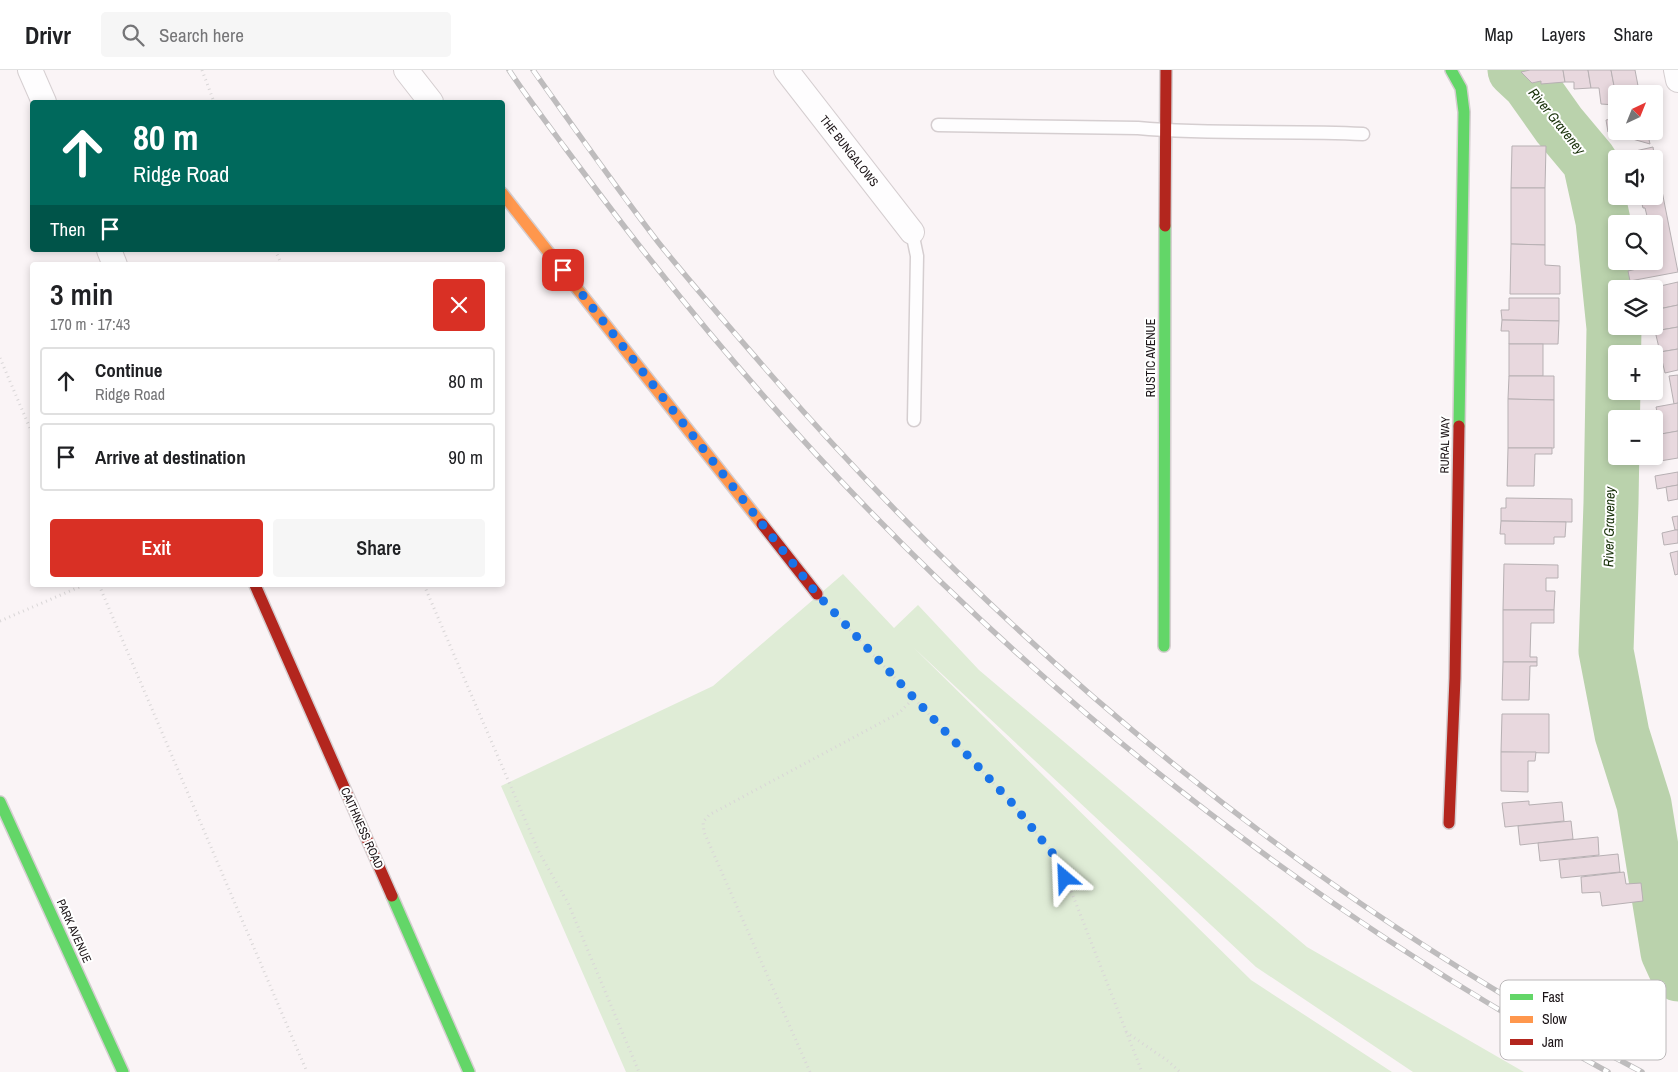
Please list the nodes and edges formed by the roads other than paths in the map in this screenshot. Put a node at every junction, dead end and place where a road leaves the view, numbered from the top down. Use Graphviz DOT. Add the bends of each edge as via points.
graph roads {
  1 [pos="30,70"];
  2 [pos="406,70"];
  3 [pos="786,70"];
  4 [pos="1166,70"];
  5 [pos="1451,70"];
  6 [pos="1676,70"];
  7 [pos="1678,80"];
  8 [pos="43,100"];
  9 [pos="429,100"];
  10 [pos="938,126"];
  11 [pos="1165,130"];
  12 [pos="1363,134"];
  13 [pos="505,197"];
  14 [pos="912,232"];
  15 [pos="914,420"];
  16 [pos="256,587"];
  17 [pos="817,594"];
  18 [pos="1164,646"];
  19 [pos="0,802"];
  20 [pos="1449,823"];
  21 [pos="123,1072"];
  22 [pos="468,1072"];
  1 -- 8 [label="street"];
  2 -- 9 [label="street"];
  3 -- 14 [label="street, THE BUNGALOWS"];
  4 -- 11 [label="street, RUSTIC AVENUE"];
  5 -- 20 [label="street, RURAL WAY" via="1462,88 1464,112 1455,678"];
  6 -- 7 [label="street"];
  10 -- 11 [label="lane"];
  11 -- 12 [label="lane"];
  11 -- 18 [label="street, RUSTIC AVENUE"];
  13 -- 17 [label="street"];
  14 -- 15 [label="lane" via="917,256"];
  16 -- 22 [label="street, CAITHNESS ROAD"];
  19 -- 21 [label="street, PARK AVENUE"];
}
